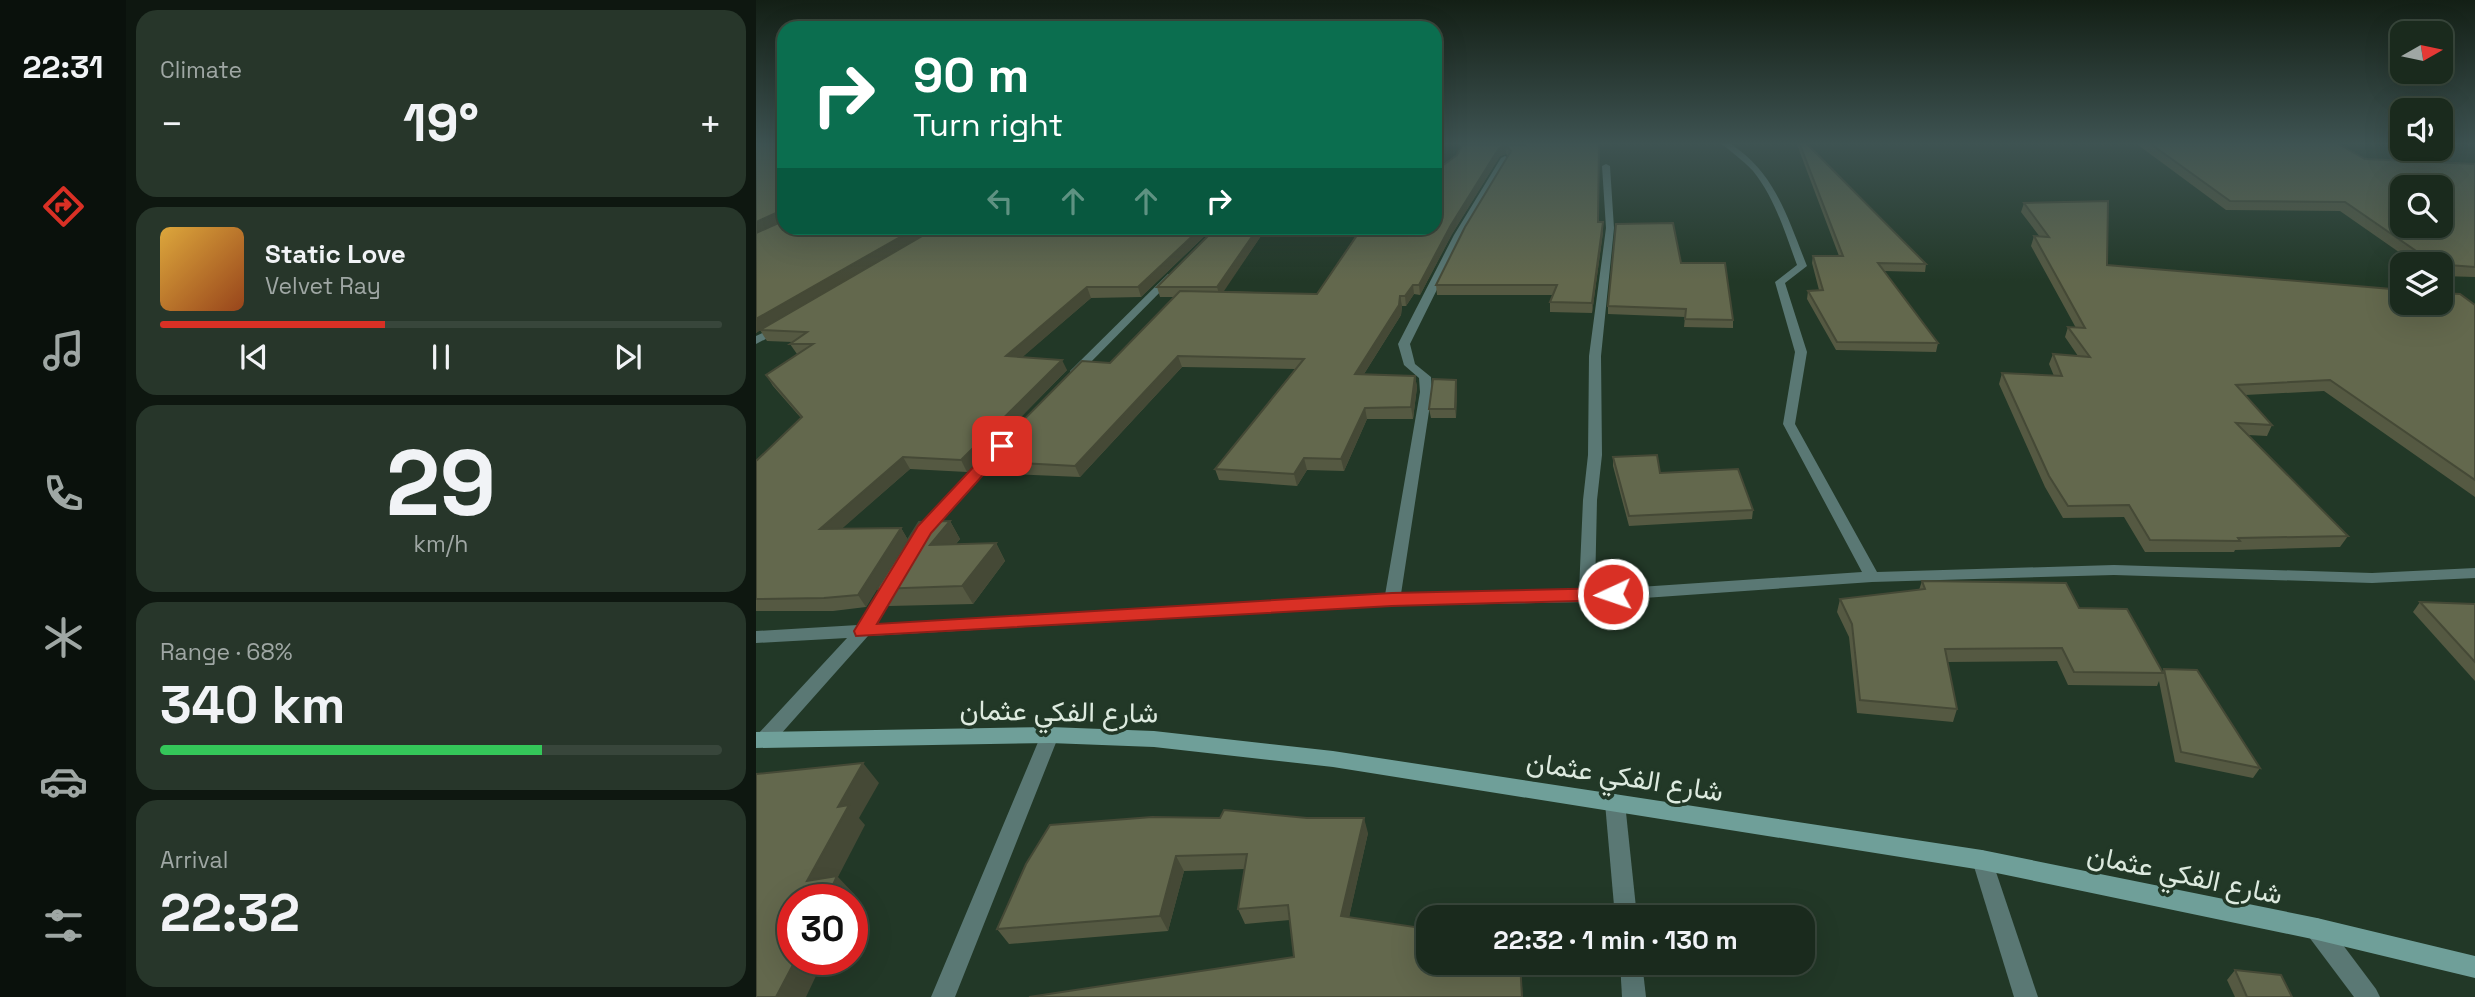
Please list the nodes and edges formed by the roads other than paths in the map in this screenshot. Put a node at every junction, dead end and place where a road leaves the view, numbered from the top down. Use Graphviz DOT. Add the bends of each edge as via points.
graph roads {
  1 [pos="1487,189"];
  2 [pos="1607,189"];
  3 [pos="1768,189"];
  4 [pos="1181,266"];
  5 [pos="788,322"];
  6 [pos="756,341"];
  7 [pos="1068,380"];
  8 [pos="1002,446"];
  9 [pos="911,552"];
  10 [pos="2475,573"];
  11 [pos="897,575"];
  12 [pos="1872,577"];
  13 [pos="1587,596"];
  14 [pos="1392,600"];
  15 [pos="863,631"];
  16 [pos="756,637"];
  17 [pos="1051,735"];
  18 [pos="761,740"];
  19 [pos="1615,803"];
  20 [pos="1982,860"];
  21 [pos="1625,905"];
  22 [pos="2317,929"];
  23 [pos="2475,967"];
  24 [pos="1632,975"];
  25 [pos="943,997"];
  26 [pos="1634,997"];
  27 [pos="2026,997"];
  28 [pos="2368,997"];
  1 -- 14 [label="street" via="1404,344 1410,365 1425,377 1426,392"];
  2 -- 13 [label="street" via="1610,228 1595,356"];
  3 -- 12 [label="street" via="1802,266 1780,282 1801,352 1789,424"];
  4 -- 7 [label="street"];
  5 -- 6 [label="street"];
  8 -- 9 [label="street" via="924,530"];
  10 -- 12 [label="street" via="2372,578 2115,570"];
  11 -- 15 [label="street"];
  12 -- 13 [label="street"];
  13 -- 14 [label="street"];
  14 -- 15 [label="street"];
  15 -- 16 [label="street"];
  15 -- 18 [label="street"];
  17 -- 18 [label="street, شارع الفكي عثمان"];
  17 -- 19 [label="street, شارع الفكي عثمان" via="1154,739 1333,759"];
  17 -- 25 [label="street"];
  19 -- 20 [label="street, شارع الفكي عثمان"];
  19 -- 21 [label="street"];
  20 -- 22 [label="street, شارع الفكي عثمان"];
  20 -- 27 [label="street"];
  22 -- 23 [label="street, شارع الفكي عثمان"];
  22 -- 28 [label="street"];
  24 -- 26 [label="street"];
}
